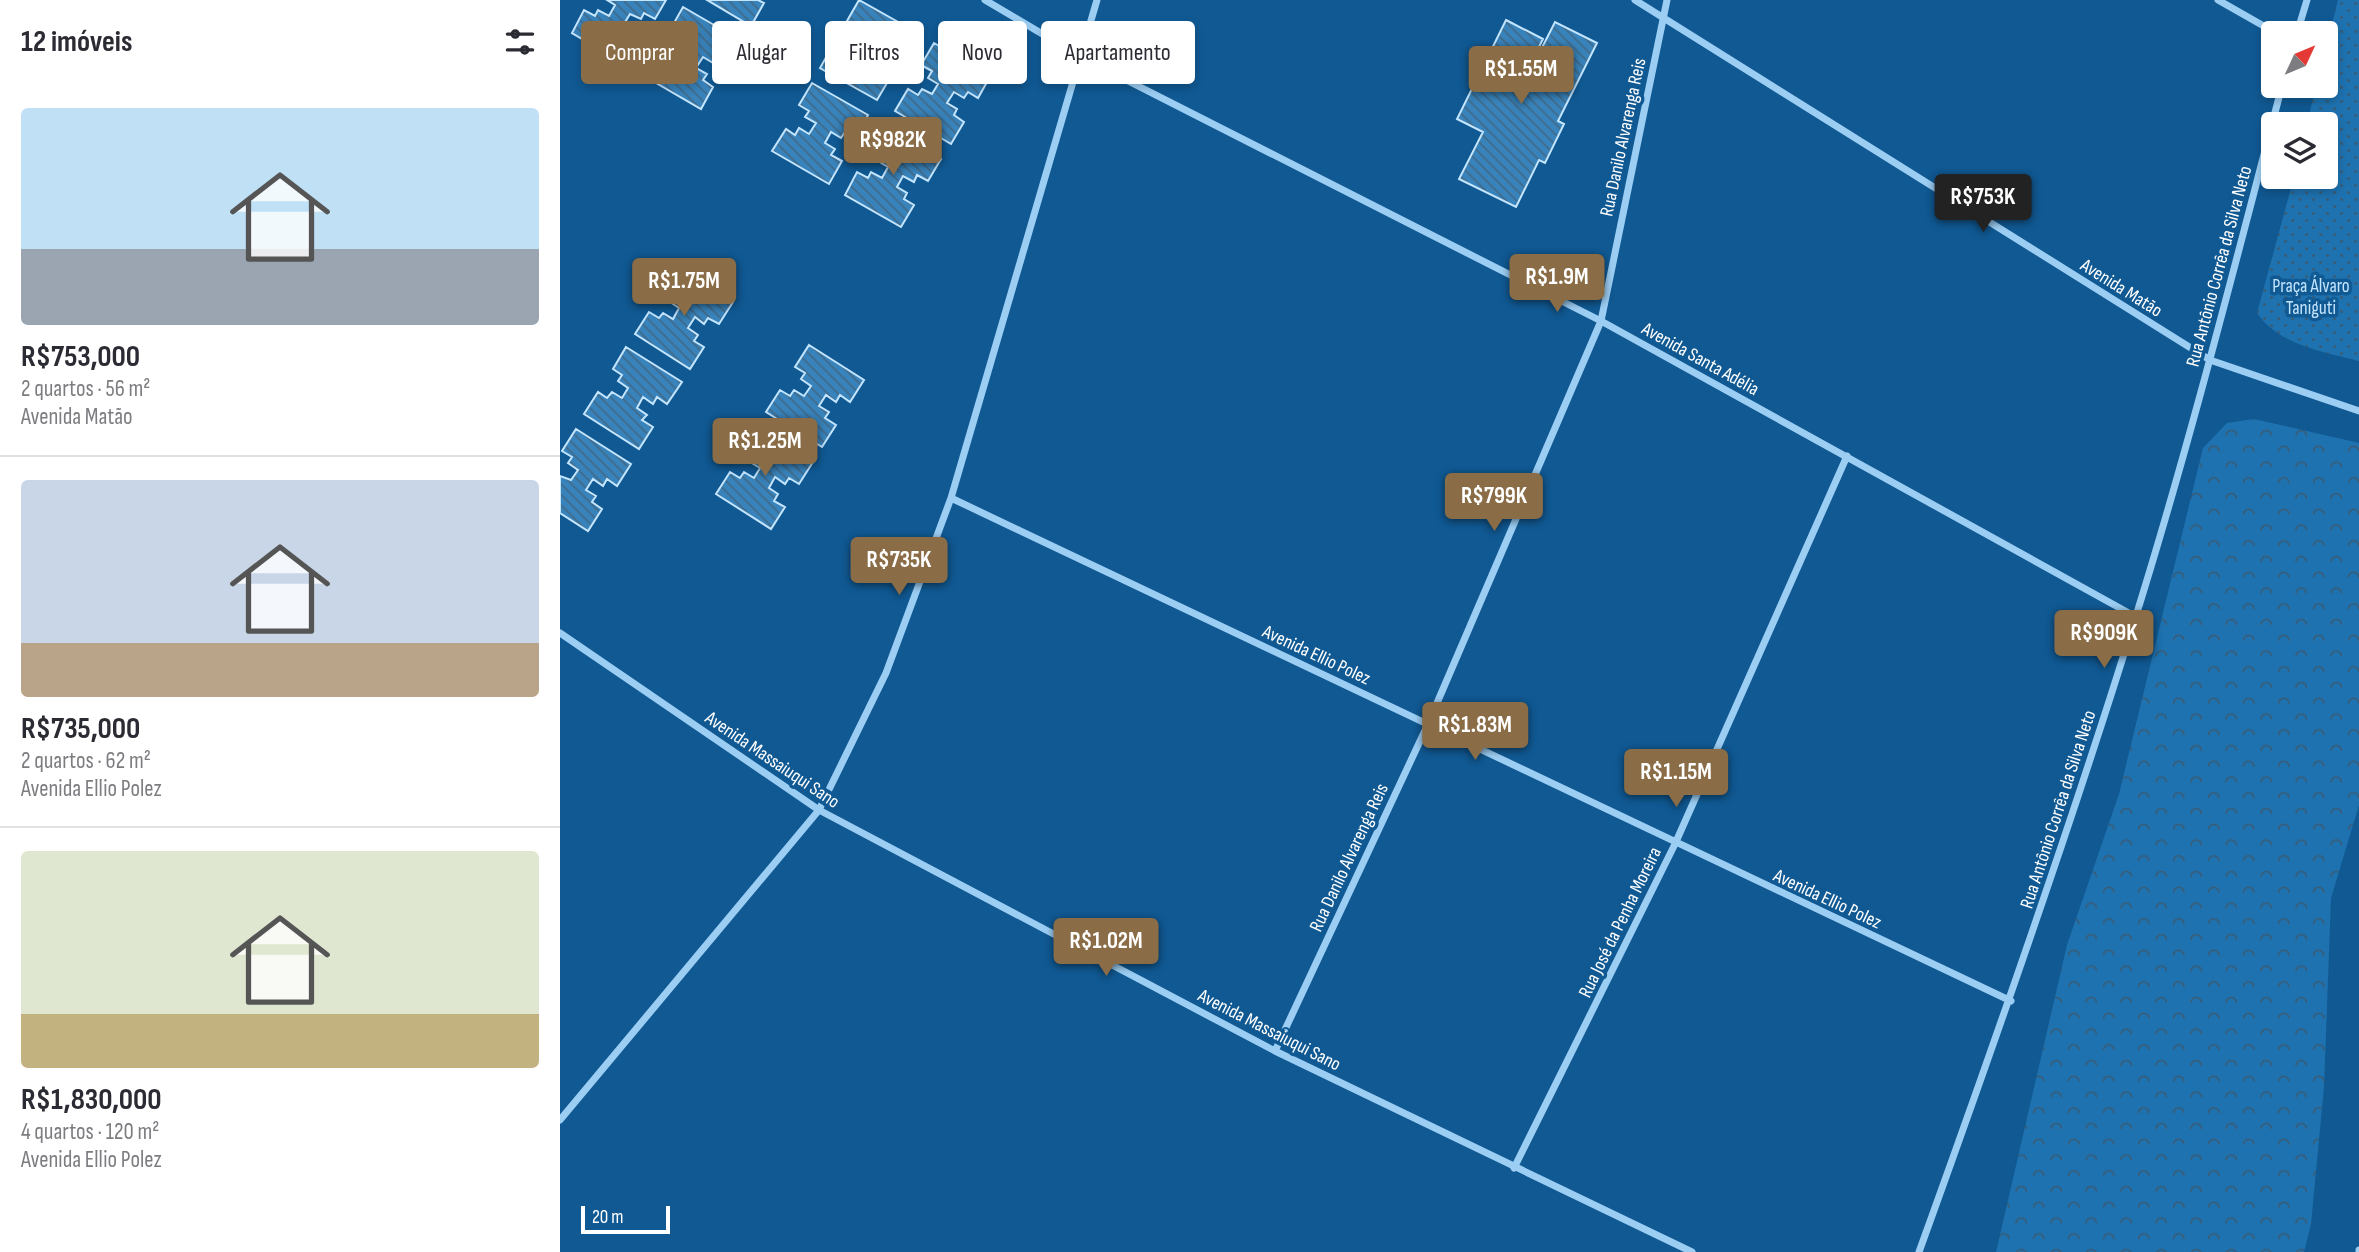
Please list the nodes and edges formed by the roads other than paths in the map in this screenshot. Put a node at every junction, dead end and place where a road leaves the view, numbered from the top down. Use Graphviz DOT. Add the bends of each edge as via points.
graph roads {
  1 [pos="985,0"];
  2 [pos="1097,0"];
  3 [pos="1635,0"];
  4 [pos="1667,0"];
  5 [pos="2218,0"];
  6 [pos="2307,0"];
  7 [pos="1663,16"];
  8 [pos="1092,21"];
  9 [pos="2301,21"];
  10 [pos="2261,24"];
  11 [pos="1041,33"];
  12 [pos="1075,84"];
  13 [pos="1134,84"];
  14 [pos="2280,98"];
  15 [pos="1601,321"];
  16 [pos="2210,360"];
  17 [pos="2359,411"];
  18 [pos="1847,456"];
  19 [pos="951,498"];
  20 [pos="2136,617"];
  21 [pos="560,633"];
  22 [pos="1428,724"];
  23 [pos="819,810"];
  24 [pos="1675,844"];
  25 [pos="2011,1001"];
  26 [pos="1275,1051"];
  27 [pos="560,1120"];
  28 [pos="1514,1168"];
  29 [pos="1692,1252"];
  30 [pos="1919,1252"];
  1 -- 11 [label="street, Avenida Santa Adélia"];
  2 -- 8 [label="street"];
  3 -- 7 [label="street, Avenida Matão"];
  4 -- 7 [label="street, Rua Danilo Alvarenga Reis"];
  5 -- 10 [label="street"];
  6 -- 9 [label="street"];
  7 -- 15 [label="street, Rua Danilo Alvarenga Reis"];
  7 -- 16 [label="street, Avenida Matão"];
  12 -- 19 [label="street"];
  13 -- 15 [label="street, Avenida Santa Adélia"];
  14 -- 16 [label="street, Rua Antônio Corrêa da Silva Neto"];
  15 -- 18 [label="street, Avenida Santa Adélia"];
  15 -- 22 [label="street, Rua Danilo Alvarenga Reis"];
  16 -- 17 [label="street, Avenida Matão"];
  16 -- 20 [label="street, Rua Antônio Corrêa da Silva Neto"];
  18 -- 20 [label="street, Avenida Santa Adélia"];
  18 -- 24 [label="street, Rua José da Penha Moreira"];
  19 -- 22 [label="street, Avenida Ellio Polez"];
  19 -- 23 [label="street" via="886,673"];
  20 -- 25 [label="street, Rua Antônio Corrêa da Silva Neto"];
  21 -- 23 [label="street, Avenida Massaiuqui Sano"];
  22 -- 24 [label="street, Avenida Ellio Polez"];
  22 -- 26 [label="street, Rua Danilo Alvarenga Reis"];
  23 -- 26 [label="street, Avenida Massaiuqui Sano"];
  23 -- 27 [label="street"];
  24 -- 25 [label="street, Avenida Ellio Polez"];
  24 -- 28 [label="street, Rua José da Penha Moreira"];
  25 -- 30 [label="street, Rua Antônio Corrêa da Silva Neto"];
  26 -- 28 [label="street, Avenida Massaiuqui Sano"];
  28 -- 29 [label="street, Avenida Massaiuqui Sano"];
}
